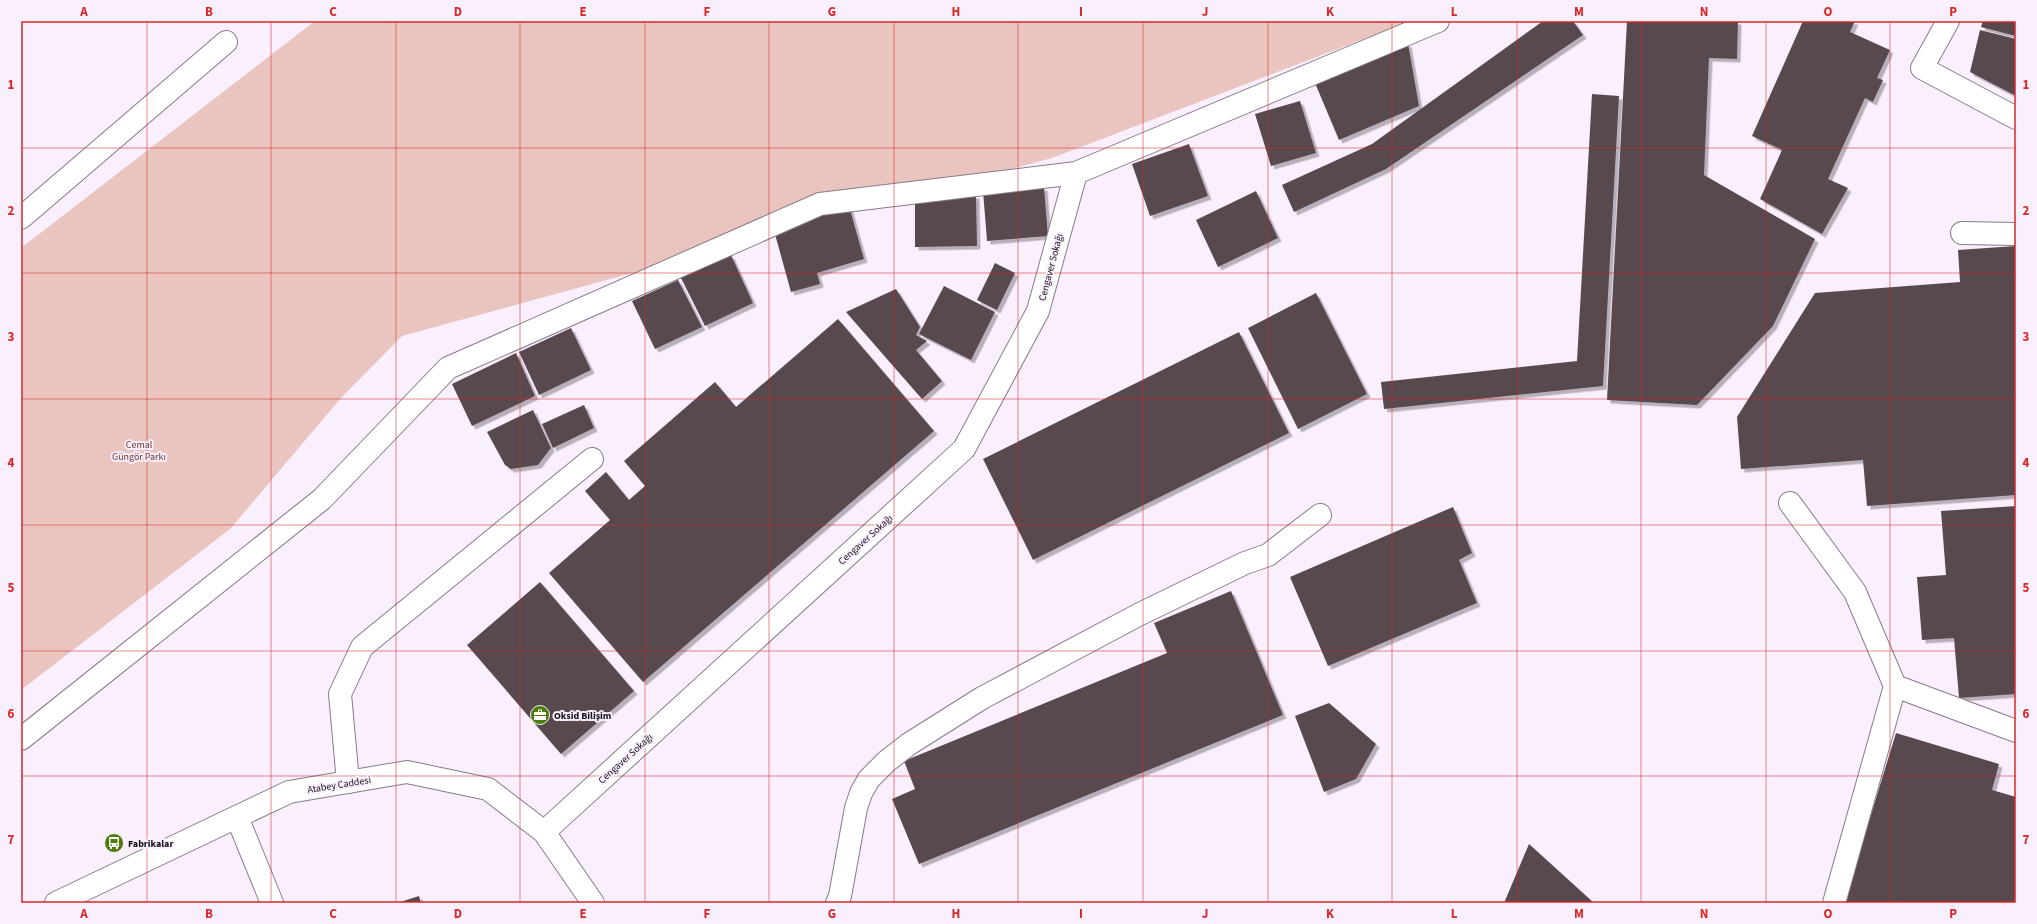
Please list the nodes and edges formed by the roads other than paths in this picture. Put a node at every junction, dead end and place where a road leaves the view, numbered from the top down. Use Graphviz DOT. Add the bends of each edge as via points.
graph roads {
  1 [pos="1438,21"];
  2 [pos="1948,21"];
  3 [pos="226,42"];
  4 [pos="2016,118"];
  5 [pos="1076,173"];
  6 [pos="21,218"];
  7 [pos="1962,233"];
  8 [pos="2016,234"];
  9 [pos="592,459"];
  10 [pos="1790,503"];
  11 [pos="1320,515"];
  12 [pos="1895,686"];
  13 [pos="2016,731"];
  14 [pos="21,739"];
  15 [pos="348,782"];
  16 [pos="237,817"];
  17 [pos="544,832"];
  18 [pos="56,903"];
  19 [pos="272,903"];
  20 [pos="593,903"];
  21 [pos="837,903"];
  22 [pos="1834,903"];
  1 -- 5 [label="street"];
  2 -- 4 [label="street" via="1922,68"];
  3 -- 6 [label="street"];
  5 -- 14 [label="street" via="820,204 448,368 322,499"];
  5 -- 17 [label="street, Cengaver Sokağı" via="1038,311 964,449"];
  7 -- 8 [label="street"];
  9 -- 15 [label="street" via="362,647 340,694"];
  10 -- 12 [label="street" via="1855,592"];
  11 -- 21 [label="street" via="1268,555 1140,614 989,694 909,744 887,761 869,779 861,793"];
  12 -- 13 [label="street"];
  12 -- 22 [label="street"];
  15 -- 16 [label="street, Atabey Caddesi" via="289,792"];
  15 -- 17 [label="street, Atabey Caddesi" via="407,772 488,789"];
  16 -- 18 [label="street, Atabey Caddesi"];
  16 -- 19 [label="street"];
  17 -- 20 [label="street, Atabey Caddesi"];
}
